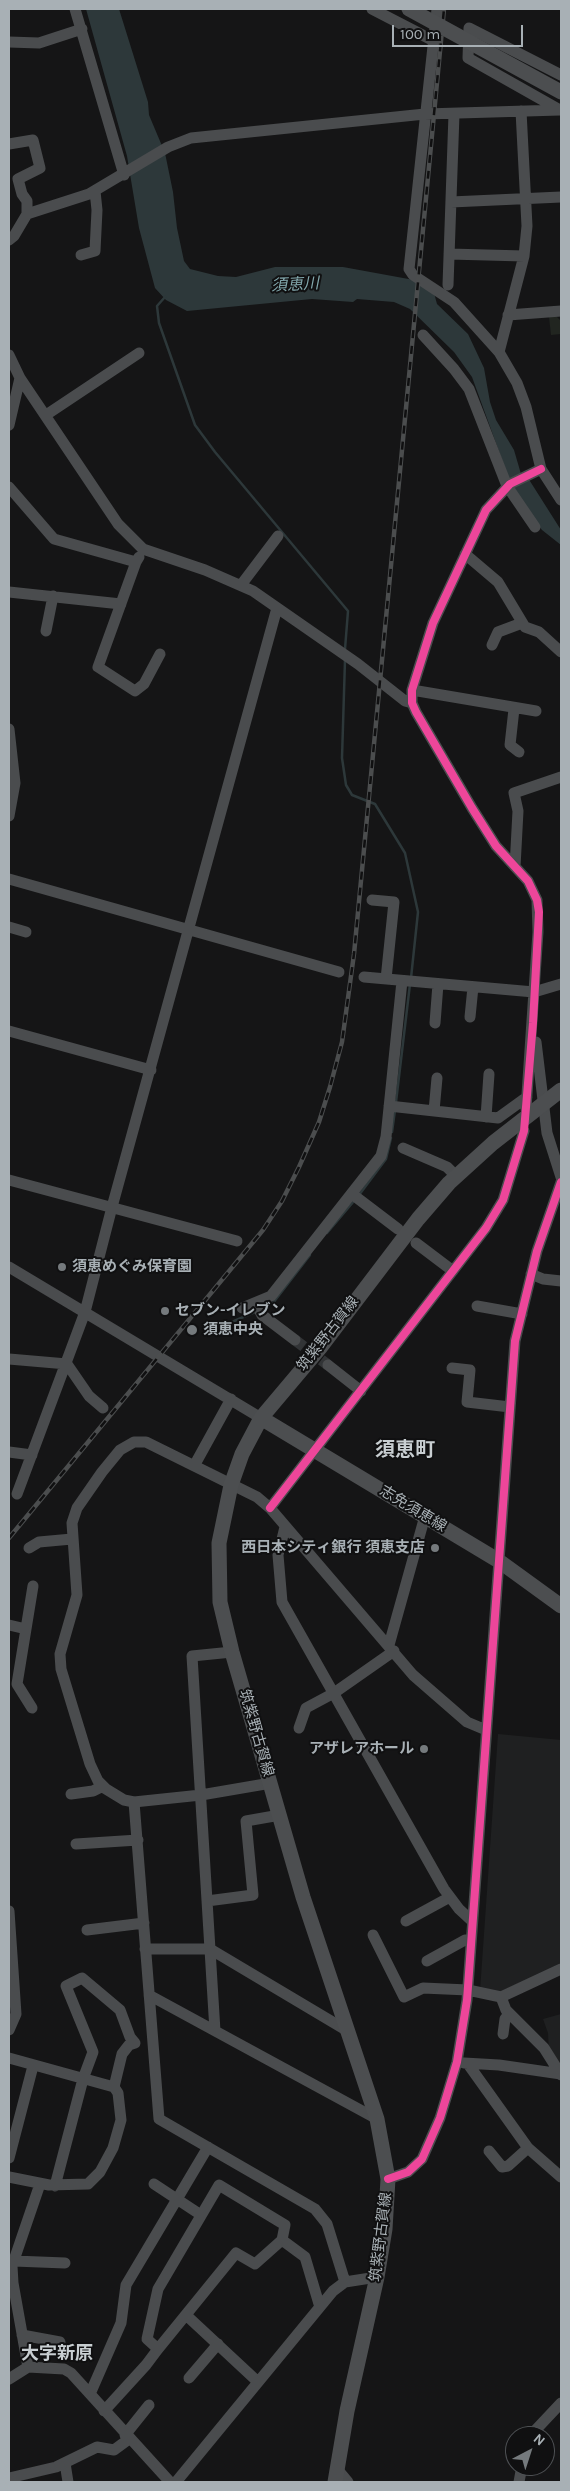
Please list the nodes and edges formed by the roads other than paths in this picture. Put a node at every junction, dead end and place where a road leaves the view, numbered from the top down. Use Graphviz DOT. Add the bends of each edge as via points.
graph roads {
  1 [pos="75,9"];
  2 [pos="372,9"];
  3 [pos="410,9"];
  4 [pos="437,9"];
  5 [pos="82,29"];
  6 [pos="434,41"];
  7 [pos="9,42"];
  8 [pos="561,74"];
  9 [pos="561,92"];
  10 [pos="521,111"];
  11 [pos="560,111"];
  12 [pos="425,114"];
  13 [pos="454,114"];
  14 [pos="9,144"];
  15 [pos="126,174"];
  16 [pos="94,191"];
  17 [pos="561,197"];
  18 [pos="527,198"];
  19 [pos="451,202"];
  20 [pos="27,214"];
  21 [pos="9,240"];
  22 [pos="449,254"];
  23 [pos="80,255"];
  24 [pos="524,256"];
  25 [pos="443,288"];
  26 [pos="561,310"];
  27 [pos="508,315"];
  28 [pos="423,334"];
  29 [pos="139,352"];
  30 [pos="499,352"];
  31 [pos="9,355"];
  32 [pos="20,378"];
  33 [pos="46,415"];
  34 [pos="9,425"];
  35 [pos="539,470"];
  36 [pos="509,485"];
  37 [pos="9,487"];
  38 [pos="561,500"];
  39 [pos="535,527"];
  40 [pos="278,536"];
  41 [pos="144,549"];
  42 [pos="465,554"];
  43 [pos="136,562"];
  44 [pos="241,585"];
  45 [pos="9,592"];
  46 [pos="53,596"];
  47 [pos="121,604"];
  48 [pos="277,608"];
  49 [pos="522,623"];
  50 [pos="46,631"];
  51 [pos="492,644"];
  52 [pos="561,652"];
  53 [pos="160,654"];
  54 [pos="412,690"];
  55 [pos="412,703"];
  56 [pos="514,709"];
  57 [pos="536,711"];
  58 [pos="9,728"];
  59 [pos="519,752"];
  60 [pos="11,776"];
  61 [pos="561,777"];
  62 [pos="9,816"];
  63 [pos="515,867"];
  64 [pos="9,879"];
  65 [pos="372,900"];
  66 [pos="9,927"];
  67 [pos="188,930"];
  68 [pos="26,932"];
  69 [pos="339,972"];
  70 [pos="364,976"];
  71 [pos="386,979"];
  72 [pos="402,981"];
  73 [pos="438,984"];
  74 [pos="561,984"];
  75 [pos="473,987"];
  76 [pos="534,992"];
  77 [pos="470,1017"];
  78 [pos="435,1023"];
  79 [pos="533,1023"];
  80 [pos="9,1031"];
  81 [pos="151,1070"];
  82 [pos="489,1074"];
  83 [pos="437,1078"];
  84 [pos="561,1090"];
  85 [pos="527,1097"];
  86 [pos="545,1104"];
  87 [pos="389,1106"];
  88 [pos="526,1109"];
  89 [pos="434,1111"];
  90 [pos="486,1117"];
  91 [pos="524,1132"];
  92 [pos="403,1148"];
  93 [pos="456,1176"];
  94 [pos="561,1177"];
  95 [pos="9,1180"];
  96 [pos="561,1182"];
  97 [pos="352,1194"];
  98 [pos="112,1207"];
  99 [pos="398,1229"];
  100 [pos="237,1241"];
  101 [pos="416,1243"];
  102 [pos="9,1267"];
  103 [pos="453,1271"];
  104 [pos="531,1274"];
  105 [pos="561,1281"];
  106 [pos="256,1304"];
  107 [pos="477,1306"];
  108 [pos="242,1308"];
  109 [pos="86,1312"];
  110 [pos="522,1314"];
  111 [pos="295,1340"];
  112 [pos="9,1359"];
  113 [pos="67,1364"];
  114 [pos="328,1365"];
  115 [pos="452,1368"];
  116 [pos="361,1391"];
  117 [pos="231,1399"];
  118 [pos="510,1407"];
  119 [pos="103,1408"];
  120 [pos="261,1418"];
  121 [pos="315,1451"];
  122 [pos="9,1452"];
  123 [pos="32,1455"];
  124 [pos="194,1466"];
  125 [pos="231,1485"];
  126 [pos="17,1494"];
  127 [pos="270,1508"];
  128 [pos="425,1516"];
  129 [pos="285,1527"];
  130 [pos="72,1539"];
  131 [pos="30,1548"];
  132 [pos="499,1561"];
  133 [pos="33,1586"];
  134 [pos="561,1606"];
  135 [pos="9,1625"];
  136 [pos="26,1629"];
  137 [pos="391,1648"];
  138 [pos="232,1652"];
  139 [pos="334,1693"];
  140 [pos="32,1708"];
  141 [pos="298,1728"];
  142 [pos="486,1730"];
  143 [pos="271,1783"];
  144 [pos="103,1786"];
  145 [pos="70,1794"];
  146 [pos="201,1795"];
  147 [pos="134,1802"];
  148 [pos="280,1815"];
  149 [pos="138,1840"];
  150 [pos="76,1844"];
  151 [pos="450,1897"];
  152 [pos="207,1901"];
  153 [pos="9,1911"];
  154 [pos="406,1921"];
  155 [pos="472,1921"];
  156 [pos="144,1923"];
  157 [pos="87,1930"];
  158 [pos="373,1936"];
  159 [pos="471,1940"];
  160 [pos="146,1949"];
  161 [pos="210,1949"];
  162 [pos="427,1961"];
  163 [pos="561,1969"];
  164 [pos="11,1972"];
  165 [pos="468,1990"];
  166 [pos="149,1995"];
  167 [pos="501,1997"];
  168 [pos="509,2014"];
  169 [pos="9,2030"];
  170 [pos="346,2030"];
  171 [pos="214,2031"];
  172 [pos="503,2034"];
  173 [pos="152,2040"];
  174 [pos="135,2043"];
  175 [pos="9,2058"];
  176 [pos="462,2063"];
  177 [pos="33,2066"];
  178 [pos="561,2074"];
  179 [pos="83,2079"];
  180 [pos="114,2087"];
  181 [pos="377,2119"];
  182 [pos="208,2147"];
  183 [pos="528,2148"];
  184 [pos="489,2151"];
  185 [pos="9,2158"];
  186 [pos="9,2177"];
  187 [pos="561,2177"];
  188 [pos="388,2179"];
  189 [pos="40,2184"];
  190 [pos="154,2184"];
  191 [pos="55,2186"];
  192 [pos="176,2200"];
  193 [pos="201,2215"];
  194 [pos="282,2240"];
  195 [pos="14,2261"];
  196 [pos="64,2263"];
  197 [pos="378,2277"];
  198 [pos="344,2282"];
  199 [pos="319,2304"];
  200 [pos="186,2315"];
  201 [pos="22,2335"];
  202 [pos="60,2342"];
  203 [pos="218,2344"];
  204 [pos="158,2349"];
  205 [pos="28,2367"];
  206 [pos="189,2378"];
  207 [pos="9,2379"];
  208 [pos="258,2382"];
  209 [pos="90,2394"];
  210 [pos="150,2405"];
  211 [pos="560,2406"];
  212 [pos="104,2411"];
  213 [pos="540,2426"];
  214 [pos="127,2437"];
  215 [pos="65,2463"];
  216 [pos="336,2476"];
  217 [pos="9,2478"];
  218 [pos="68,2482"];
  219 [pos="170,2482"];
  220 [pos="176,2482"];
  221 [pos="348,2482"];
  1 -- 5 [label="street"];
  2 -- 6 [label="street"];
  3 -- 9 [label="main road, bridge"];
  4 -- 6 [label="street"];
  5 -- 7 [label="street" via="39,43"];
  5 -- 15 [label="street"];
  6 -- 12 [label="street"];
  8 -- 11 [label="street" via="469,28 468,58"];
  10 -- 11 [label="street"];
  10 -- 13 [label="street"];
  10 -- 18 [label="street"];
  12 -- 13 [label="street"];
  12 -- 15 [label="street" via="191,138 168,147"];
  12 -- 25 [label="street" via="409,269 413,275"];
  13 -- 19 [label="street"];
  14 -- 20 [label="street" via="34,140 40,168 18,179 27,201"];
  15 -- 16 [label="street"];
  16 -- 20 [label="street"];
  16 -- 23 [label="street" via="97,210 95,251"];
  17 -- 18 [label="street"];
  18 -- 19 [label="street"];
  18 -- 24 [label="street"];
  19 -- 22 [label="street"];
  20 -- 21 [label="street"];
  22 -- 24 [label="street"];
  22 -- 25 [label="street"];
  24 -- 27 [label="street"];
  25 -- 30 [label="street"];
  26 -- 27 [label="street"];
  27 -- 30 [label="street"];
  28 -- 36 [label="street" via="469,389"];
  29 -- 33 [label="street"];
  30 -- 35 [label="street" via="523,399"];
  31 -- 32 [label="street"];
  32 -- 33 [label="street"];
  32 -- 34 [label="street"];
  33 -- 41 [label="street" via="118,524"];
  35 -- 36 [label="street"];
  35 -- 38 [label="street"];
  36 -- 39 [label="street"];
  36 -- 42 [label="street" via="486,510"];
  37 -- 43 [label="street" via="54,539"];
  40 -- 44 [label="street"];
  41 -- 43 [label="street"];
  41 -- 44 [label="street"];
  42 -- 49 [label="street" via="498,582"];
  42 -- 54 [label="street" via="433,623"];
  43 -- 47 [label="street"];
  44 -- 48 [label="street"];
  45 -- 46 [label="street"];
  46 -- 47 [label="street"];
  46 -- 50 [label="street"];
  47 -- 53 [label="street" via="98,667 128,687 139,690"];
  48 -- 55 [label="street"];
  48 -- 67 [label="street"];
  49 -- 51 [label="street" via="498,632"];
  49 -- 52 [label="street" via="539,632"];
  54 -- 55 [label="street"];
  54 -- 56 [label="street"];
  55 -- 63 [label="street" via="496,846"];
  56 -- 57 [label="street"];
  56 -- 59 [label="street" via="510,745"];
  58 -- 60 [label="street"];
  60 -- 62 [label="street"];
  61 -- 63 [label="street" via="514,793 518,810"];
  63 -- 76 [label="street" via="528,881 537,900"];
  64 -- 67 [label="street"];
  65 -- 71 [label="street" via="394,902"];
  66 -- 68 [label="street"];
  67 -- 69 [label="street"];
  67 -- 81 [label="street"];
  70 -- 71 [label="street"];
  71 -- 72 [label="street"];
  72 -- 73 [label="street"];
  72 -- 87 [label="street"];
  73 -- 75 [label="street"];
  73 -- 78 [label="street"];
  74 -- 76 [label="street"];
  75 -- 76 [label="street"];
  75 -- 77 [label="street"];
  76 -- 79 [label="street"];
  79 -- 85 [label="street"];
  79 -- 86 [label="street"];
  80 -- 81 [label="street"];
  81 -- 98 [label="street"];
  82 -- 90 [label="street"];
  83 -- 89 [label="street"];
  84 -- 86 [label="main road, 筑紫野古賀線"];
  85 -- 88 [label="street"];
  85 -- 90 [label="street" via="498,1118"];
  86 -- 93 [label="main road, 筑紫野古賀線"];
  86 -- 94 [label="street" via="548,1133"];
  87 -- 89 [label="street"];
  87 -- 97 [label="street" via="384,1148"];
  89 -- 90 [label="street"];
  91 -- 103 [label="street" via="503,1200"];
  92 -- 93 [label="street" via="447,1166"];
  93 -- 120 [label="main road, 筑紫野古賀線" via="418,1219 320,1348"];
  95 -- 98 [label="street"];
  96 -- 104 [label="street"];
  97 -- 99 [label="street"];
  97 -- 106 [label="street" via="270,1296"];
  98 -- 100 [label="street"];
  98 -- 109 [label="street"];
  101 -- 103 [label="street"];
  102 -- 109 [label="street"];
  103 -- 116 [label="street"];
  104 -- 105 [label="street"];
  104 -- 110 [label="street"];
  106 -- 108 [label="street"];
  106 -- 111 [label="street" via="262,1315"];
  107 -- 110 [label="street"];
  109 -- 113 [label="street"];
  109 -- 117 [label="street"];
  110 -- 118 [label="street"];
  112 -- 113 [label="street"];
  113 -- 119 [label="street" via="89,1396"];
  113 -- 123 [label="street"];
  114 -- 116 [label="street"];
  115 -- 118 [label="street" via="470,1370 467,1402"];
  116 -- 121 [label="street"];
  117 -- 120 [label="street"];
  117 -- 124 [label="street"];
  118 -- 132 [label="street"];
  120 -- 121 [label="main road, 志免須恵線"];
  120 -- 125 [label="main road, 筑紫野古賀線" via="242,1454"];
  121 -- 127 [label="street"];
  121 -- 128 [label="main road, 志免須恵線"];
  122 -- 123 [label="street"];
  123 -- 126 [label="street"];
  124 -- 125 [label="street"];
  124 -- 130 [label="street" via="146,1442 134,1442 120,1450 77,1508 72,1523"];
  125 -- 127 [label="street" via="257,1497"];
  125 -- 138 [label="main road, 筑紫野古賀線" via="219,1543 218,1569 220,1602"];
  127 -- 129 [label="street"];
  128 -- 132 [label="main road, 志免須恵線"];
  128 -- 137 [label="street"];
  129 -- 137 [label="street"];
  129 -- 139 [label="street" via="278,1555 282,1602"];
  130 -- 131 [label="street" via="39,1542"];
  130 -- 144 [label="street" via="76,1595 60,1654 61,1669 90,1764"];
  132 -- 134 [label="main road, 志免須恵線"];
  132 -- 142 [label="street"];
  133 -- 136 [label="street"];
  135 -- 136 [label="street"];
  136 -- 140 [label="street" via="17,1684"];
  137 -- 139 [label="street"];
  137 -- 142 [label="street" via="413,1675 467,1722"];
  138 -- 143 [label="main road, 筑紫野古賀線"];
  138 -- 146 [label="street" via="192,1656"];
  139 -- 141 [label="street" via="306,1708"];
  139 -- 151 [label="street"];
  142 -- 155 [label="street"];
  143 -- 146 [label="street"];
  143 -- 148 [label="main road, 筑紫野古賀線"];
  144 -- 145 [label="street" via="93,1791"];
  144 -- 147 [label="street" via="124,1800"];
  146 -- 147 [label="street"];
  146 -- 152 [label="street"];
  147 -- 149 [label="street"];
  148 -- 152 [label="street" via="246,1821 253,1895"];
  148 -- 170 [label="main road, 筑紫野古賀線"];
  149 -- 150 [label="street"];
  149 -- 156 [label="street"];
  151 -- 154 [label="street"];
  151 -- 155 [label="street"];
  152 -- 161 [label="street"];
  153 -- 164 [label="street"];
  155 -- 159 [label="street"];
  156 -- 157 [label="street"];
  156 -- 160 [label="street"];
  158 -- 165 [label="street" via="404,1997 423,1988"];
  159 -- 162 [label="street" via="465,1940"];
  159 -- 165 [label="street"];
  160 -- 161 [label="street"];
  160 -- 166 [label="street"];
  161 -- 170 [label="street"];
  161 -- 171 [label="street"];
  163 -- 167 [label="street"];
  164 -- 169 [label="street" via="16,2014"];
  165 -- 167 [label="street"];
  165 -- 176 [label="street"];
  166 -- 171 [label="street"];
  166 -- 173 [label="street"];
  167 -- 168 [label="street"];
  168 -- 172 [label="street" via="504,2019"];
  168 -- 178 [label="street" via="544,2048"];
  170 -- 181 [label="main road, 筑紫野古賀線"];
  171 -- 181 [label="street"];
  173 -- 174 [label="street"];
  173 -- 182 [label="street" via="159,2119"];
  174 -- 179 [label="street" via="120,2010 82,1978 66,1986 93,2052"];
  174 -- 180 [label="street" via="122,2054"];
  175 -- 177 [label="street"];
  176 -- 178 [label="street"];
  176 -- 183 [label="street"];
  176 -- 188 [label="street" via="422,2159 414,2168"];
  177 -- 179 [label="street"];
  177 -- 185 [label="street"];
  179 -- 180 [label="street"];
  179 -- 191 [label="street"];
  180 -- 191 [label="street" via="118,2093 121,2120 113,2148 100,2172 88,2184"];
  181 -- 188 [label="main road, 筑紫野古賀線"];
  182 -- 192 [label="street"];
  182 -- 198 [label="street" via="315,2209 327,2224"];
  183 -- 184 [label="street" via="508,2166 502,2167"];
  183 -- 187 [label="street"];
  186 -- 189 [label="street"];
  188 -- 197 [label="main road, 筑紫野古賀線"];
  189 -- 191 [label="street"];
  189 -- 195 [label="street"];
  190 -- 192 [label="street"];
  192 -- 193 [label="street"];
  192 -- 209 [label="street" via="126,2285 121,2323"];
  193 -- 194 [label="street" via="219,2185 286,2225"];
  193 -- 204 [label="street" via="158,2290 147,2338"];
  194 -- 199 [label="street" via="305,2257"];
  194 -- 200 [label="street" via="255,2264 236,2253"];
  195 -- 196 [label="street"];
  195 -- 201 [label="street" via="13,2283"];
  197 -- 198 [label="street"];
  197 -- 216 [label="main road, 筑紫野古賀線" via="347,2411"];
  198 -- 208 [label="street"];
  200 -- 203 [label="street"];
  200 -- 204 [label="street"];
  201 -- 202 [label="street"];
  201 -- 205 [label="street"];
  203 -- 206 [label="street"];
  203 -- 208 [label="street"];
  204 -- 212 [label="street"];
  205 -- 207 [label="street"];
  205 -- 209 [label="street" via="64,2369"];
  208 -- 220 [label="street"];
  209 -- 212 [label="street"];
  210 -- 214 [label="street"];
  211 -- 213 [label="street"];
  212 -- 214 [label="street"];
  214 -- 215 [label="street" via="114,2450 97,2447"];
  214 -- 219 [label="street"];
  215 -- 217 [label="street"];
  215 -- 218 [label="street"];
  216 -- 221 [label="street"];
}
